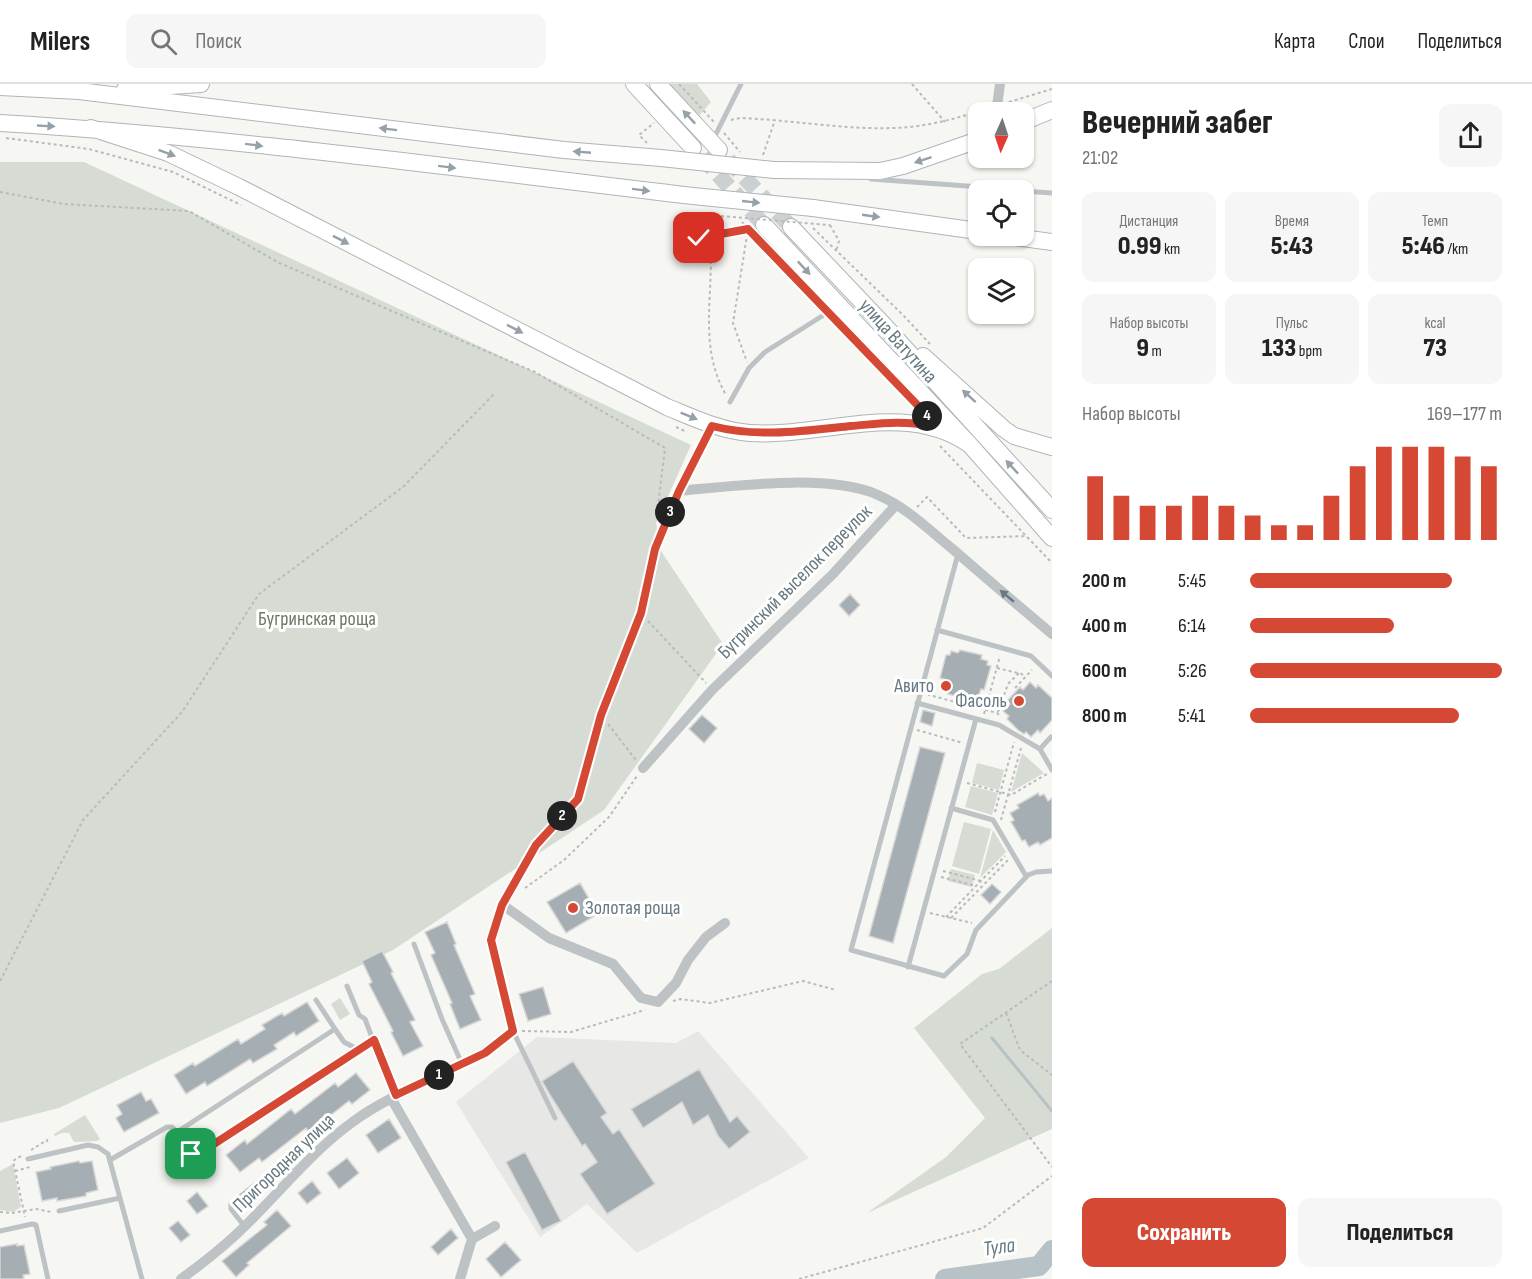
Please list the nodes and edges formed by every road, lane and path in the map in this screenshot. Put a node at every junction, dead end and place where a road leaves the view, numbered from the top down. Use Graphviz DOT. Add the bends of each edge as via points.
graph roads {
  1 [pos="201,84"];
  2 [pos="634,84"];
  3 [pos="658,84"];
  4 [pos="679,84"];
  5 [pos="741,84"];
  6 [pos="912,84"];
  7 [pos="1000,84"];
  8 [pos="0,87"];
  9 [pos="1052,89"];
  10 [pos="79,91"];
  11 [pos="998,102"];
  12 [pos="1010,102"];
  13 [pos="1052,110"];
  14 [pos="968,115"];
  15 [pos="1034,117"];
  16 [pos="776,119"];
  17 [pos="945,122"];
  18 [pos="0,123"];
  19 [pos="654,123"];
  20 [pos="91,128"];
  21 [pos="0,137"];
  22 [pos="717,139"];
  23 [pos="968,143"];
  24 [pos="693,148"];
  25 [pos="740,152"];
  26 [pos="657,153"];
  27 [pos="762,157"];
  28 [pos="818,172"];
  29 [pos="968,186"];
  30 [pos="0,192"];
  31 [pos="1034,192"];
  32 [pos="1052,193"];
  33 [pos="246,207"];
  34 [pos="742,222"];
  35 [pos="714,225"];
  36 [pos="791,227"];
  37 [pos="748,229"];
  38 [pos="968,230"];
  39 [pos="760,231"];
  40 [pos="713,236"];
  41 [pos="1034,240"];
  42 [pos="1052,242"];
  43 [pos="836,252"];
  44 [pos="839,305"];
  45 [pos="883,324"];
  46 [pos="749,368"];
  47 [pos="495,393"];
  48 [pos="730,402"];
  49 [pos="712,426"];
  50 [pos="929,426"];
  51 [pos="676,427"];
  52 [pos="687,432"];
  53 [pos="970,445"];
  54 [pos="1052,447"];
  55 [pos="679,491"];
  56 [pos="896,505"];
  57 [pos="1052,510"];
  58 [pos="911,513"];
  59 [pos="1034,531"];
  60 [pos="662,533"];
  61 [pos="1027,537"];
  62 [pos="1052,538"];
  63 [pos="958,554"];
  64 [pos="1052,563"];
  65 [pos="641,613"];
  66 [pos="937,630"];
  67 [pos="1052,634"];
  68 [pos="1002,648"];
  69 [pos="997,668"];
  70 [pos="1032,670"];
  71 [pos="1019,673"];
  72 [pos="1052,676"];
  73 [pos="1024,678"];
  74 [pos="931,687"];
  75 [pos="1015,688"];
  76 [pos="712,690"];
  77 [pos="917,703"];
  78 [pos="985,710"];
  79 [pos="997,713"];
  80 [pos="601,715"];
  81 [pos="979,719"];
  82 [pos="910,729"];
  83 [pos="1016,735"];
  84 [pos="1052,737"];
  85 [pos="1023,739"];
  86 [pos="969,744"];
  87 [pos="1040,749"];
  88 [pos="1007,766"];
  89 [pos="643,768"];
  90 [pos="1016,769"];
  91 [pos="1052,770"];
  92 [pos="1045,776"];
  93 [pos="959,781"];
  94 [pos="1000,792"];
  95 [pos="1008,794"];
  96 [pos="951,808"];
  97 [pos="993,820"];
  98 [pos="999,829"];
  99 [pos="1012,852"];
  100 [pos="1052,871"];
  101 [pos="934,872"];
  102 [pos="985,876"];
  103 [pos="1026,876"];
  104 [pos="992,878"];
  105 [pos="981,881"];
  106 [pos="976,886"];
  107 [pos="520,892"];
  108 [pos="960,903"];
  109 [pos="966,903"];
  110 [pos="502,905"];
  111 [pos="924,911"];
  112 [pos="946,917"];
  113 [pos="951,918"];
  114 [pos="725,923"];
  115 [pos="980,925"];
  116 [pos="414,944"];
  117 [pos="908,967"];
  118 [pos="0,981"];
  119 [pos="1052,981"];
  120 [pos="347,986"];
  121 [pos="836,990"];
  122 [pos="316,1000"];
  123 [pos="669,1002"];
  124 [pos="647,1009"];
  125 [pos="1006,1013"];
  126 [pos="335,1029"];
  127 [pos="513,1031"];
  128 [pos="374,1040"];
  129 [pos="359,1050"];
  130 [pos="462,1064"];
  131 [pos="1052,1075"];
  132 [pos="394,1096"];
  133 [pos="555,1118"];
  134 [pos="177,1132"];
  135 [pos="30,1150"];
  136 [pos="50,1154"];
  137 [pos="22,1156"];
  138 [pos="28,1159"];
  139 [pos="110,1160"];
  140 [pos="1052,1167"];
  141 [pos="294,1175"];
  142 [pos="1052,1176"];
  143 [pos="120,1198"];
  144 [pos="23,1210"];
  145 [pos="59,1211"];
  146 [pos="0,1212"];
  147 [pos="26,1225"];
  148 [pos="495,1226"];
  149 [pos="244,1227"];
  150 [pos="0,1230"];
  151 [pos="472,1239"];
  152 [pos="48,1279"];
  153 [pos="141,1279"];
  154 [pos="181,1279"];
  155 [pos="459,1279"];
  156 [pos="799,1279"];
  1 -- 10 [label="main road"];
  2 -- 24 [label="main road"];
  22 -- 3 [label="main road, one-way"];
  4 -- 22 [label="path"];
  5 -- 22 [label="lane"];
  6 -- 17 [label="path"];
  7 -- 11 [label="street"];
  8 -- 10 [label="main road"];
  9 -- 12 [label="path"];
  26 -- 10 [label="main road, one-way" via="564,150"];
  13 -- 15 [label="main road"];
  14 -- 17 [label="path"];
  16 -- 17 [label="path" via="857,127"];
  16 -- 22 [label="path" via="730,120"];
  16 -- 27 [label="path"];
  18 -- 20 [label="main road, one-way"];
  19 -- 26 [label="path" via="639,135"];
  20 -- 38 [label="main road, one-way, bridge" via="813,208"];
  20 -- 49 [label="main road, one-way" via="168,153 208,172 667,407"];
  21 -- 33 [label="path" via="89,149 173,172"];
  22 -- 25 [label="path"];
  23 -- 28 [label="main road, one-way" via="880,171"];
  26 -- 28 [label="main road, bridge" via="774,170"];
  28 -- 29 [label="lane"];
  30 -- 60 [label="path" via="64,204 189,211 277,262 535,372 665,448 656,522"];
  31 -- 32 [label="lane"];
  34 -- 37 [label="path"];
  35 -- 40 [label="path"];
  36 -- 45 [label="main road, улица Ватутина"];
  37 -- 39 [label="path"];
  37 -- 40 [label="path"];
  37 -- 46 [label="path" via="733,323"];
  39 -- 44 [label="main road, улица Ватутина, one-way"];
  40 -- 43 [label="path, bridge" via="699,238 710,215 830,225 839,241"];
  40 -- 48 [label="path" via="709,350 719,383"];
  41 -- 42 [label="main road"];
  44 -- 46 [label="lane" via="765,352"];
  44 -- 53 [label="main road, улица Ватутина"];
  54 -- 45 [label="main road, one-way" via="1014,436 1004,429"];
  57 -- 45 [label="main road, улица Ватутина, one-way"];
  46 -- 48 [label="lane"];
  47 -- 118 [label="path" via="403,487 259,594 182,712 83,820"];
  49 -- 50 [label="main road" via="750,433 900,422"];
  49 -- 55 [label="street"];
  50 -- 53 [label="main road"];
  50 -- 61 [label="path" via="930,435"];
  51 -- 52 [label="path"];
  53 -- 62 [label="main road, улица Ватутина"];
  55 -- 56 [label="street, Бугринский выселок переулок" via="818,484 877,494"];
  55 -- 60 [label="street"];
  56 -- 58 [label="street"];
  56 -- 76 [label="street, Бугринский выселок переулок" via="832,575"];
  58 -- 61 [label="path" via="927,497 966,538"];
  58 -- 63 [label="street"];
  59 -- 61 [label="path"];
  60 -- 65 [label="street"];
  61 -- 64 [label="path"];
  63 -- 66 [label="lane"];
  67 -- 63 [label="street, one-way"];
  65 -- 76 [label="path"];
  65 -- 80 [label="street"];
  66 -- 68 [label="lane"];
  66 -- 77 [label="lane"];
  68 -- 69 [label="path"];
  68 -- 72 [label="lane" via="1031,656"];
  69 -- 71 [label="path"];
  69 -- 78 [label="path"];
  70 -- 73 [label="path"];
  71 -- 73 [label="path"];
  71 -- 79 [label="path" via="1008,684"];
  73 -- 75 [label="path"];
  74 -- 78 [label="path" via="929,695"];
  76 -- 89 [label="street, Бугринский выселок переулок"];
  77 -- 81 [label="lane"];
  77 -- 82 [label="lane"];
  78 -- 79 [label="path"];
  78 -- 81 [label="path"];
  79 -- 83 [label="path"];
  80 -- 89 [label="path"];
  80 -- 110 [label="street" via="578,799 536,845"];
  81 -- 83 [label="lane"];
  81 -- 86 [label="lane"];
  82 -- 86 [label="path"];
  82 -- 117 [label="lane" via="851,947 853,952"];
  83 -- 85 [label="lane"];
  83 -- 88 [label="path"];
  84 -- 87 [label="lane"];
  85 -- 87 [label="lane"];
  85 -- 90 [label="path"];
  86 -- 93 [label="lane"];
  87 -- 91 [label="lane"];
  88 -- 90 [label="path"];
  88 -- 94 [label="path"];
  89 -- 107 [label="path" via="609,817 564,860"];
  90 -- 95 [label="path"];
  92 -- 95 [label="path"];
  93 -- 94 [label="path"];
  93 -- 96 [label="lane"];
  94 -- 95 [label="path"];
  94 -- 97 [label="path"];
  95 -- 98 [label="path"];
  96 -- 97 [label="lane"];
  96 -- 101 [label="lane"];
  97 -- 98 [label="lane"];
  98 -- 99 [label="lane"];
  99 -- 102 [label="path"];
  99 -- 103 [label="lane"];
  99 -- 104 [label="path"];
  100 -- 103 [label="lane"];
  101 -- 105 [label="path"];
  101 -- 106 [label="path"];
  101 -- 111 [label="lane"];
  102 -- 104 [label="path"];
  102 -- 105 [label="path"];
  103 -- 115 [label="lane"];
  104 -- 109 [label="path"];
  105 -- 106 [label="path"];
  106 -- 108 [label="path"];
  108 -- 109 [label="path"];
  108 -- 112 [label="path"];
  109 -- 113 [label="path"];
  110 -- 114 [label="street" via="549,938 613,964 641,998 658,1002 676,983 706,937"];
  110 -- 127 [label="street" via="491,940"];
  111 -- 112 [label="path"];
  111 -- 117 [label="lane"];
  112 -- 113 [label="path"];
  113 -- 115 [label="path"];
  115 -- 117 [label="lane" via="967,954 946,974"];
  116 -- 130 [label="lane"];
  119 -- 125 [label="path"];
  120 -- 128 [label="lane"];
  121 -- 123 [label="path" via="803,981 710,1003 680,999"];
  122 -- 126 [label="lane"];
  124 -- 127 [label="path" via="571,1032"];
  125 -- 131 [label="path" via="1020,1050"];
  125 -- 140 [label="path" via="960,1044"];
  126 -- 129 [label="lane" via="344,1042"];
  126 -- 134 [label="lane"];
  127 -- 130 [label="street, Пригородная улица" via="491,1049"];
  127 -- 133 [label="lane"];
  128 -- 129 [label="lane"];
  128 -- 132 [label="lane"];
  129 -- 134 [label="lane" via="197,1155 191,1154"];
  130 -- 132 [label="street, Пригородная улица"];
  132 -- 141 [label="street, Пригородная улица" via="326,1142"];
  132 -- 151 [label="street"];
  134 -- 139 [label="lane" via="167,1127"];
  135 -- 136 [label="path" via="47,1140"];
  136 -- 138 [label="lane"];
  136 -- 139 [label="lane" via="94,1145"];
  137 -- 144 [label="path" via="13,1161"];
  139 -- 143 [label="lane"];
  141 -- 149 [label="street, Пригородная улица"];
  141 -- 149 [label="lane" via="281,1164 231,1204"];
  142 -- 156 [label="path" via="983,1228"];
  143 -- 145 [label="lane"];
  143 -- 153 [label="lane"];
  144 -- 145 [label="path"];
  144 -- 146 [label="path"];
  144 -- 147 [label="path"];
  147 -- 150 [label="lane"];
  147 -- 152 [label="lane" via="38,1228"];
  148 -- 151 [label="street"];
  149 -- 154 [label="street, Пригородная улица"];
  151 -- 155 [label="street"];
}
